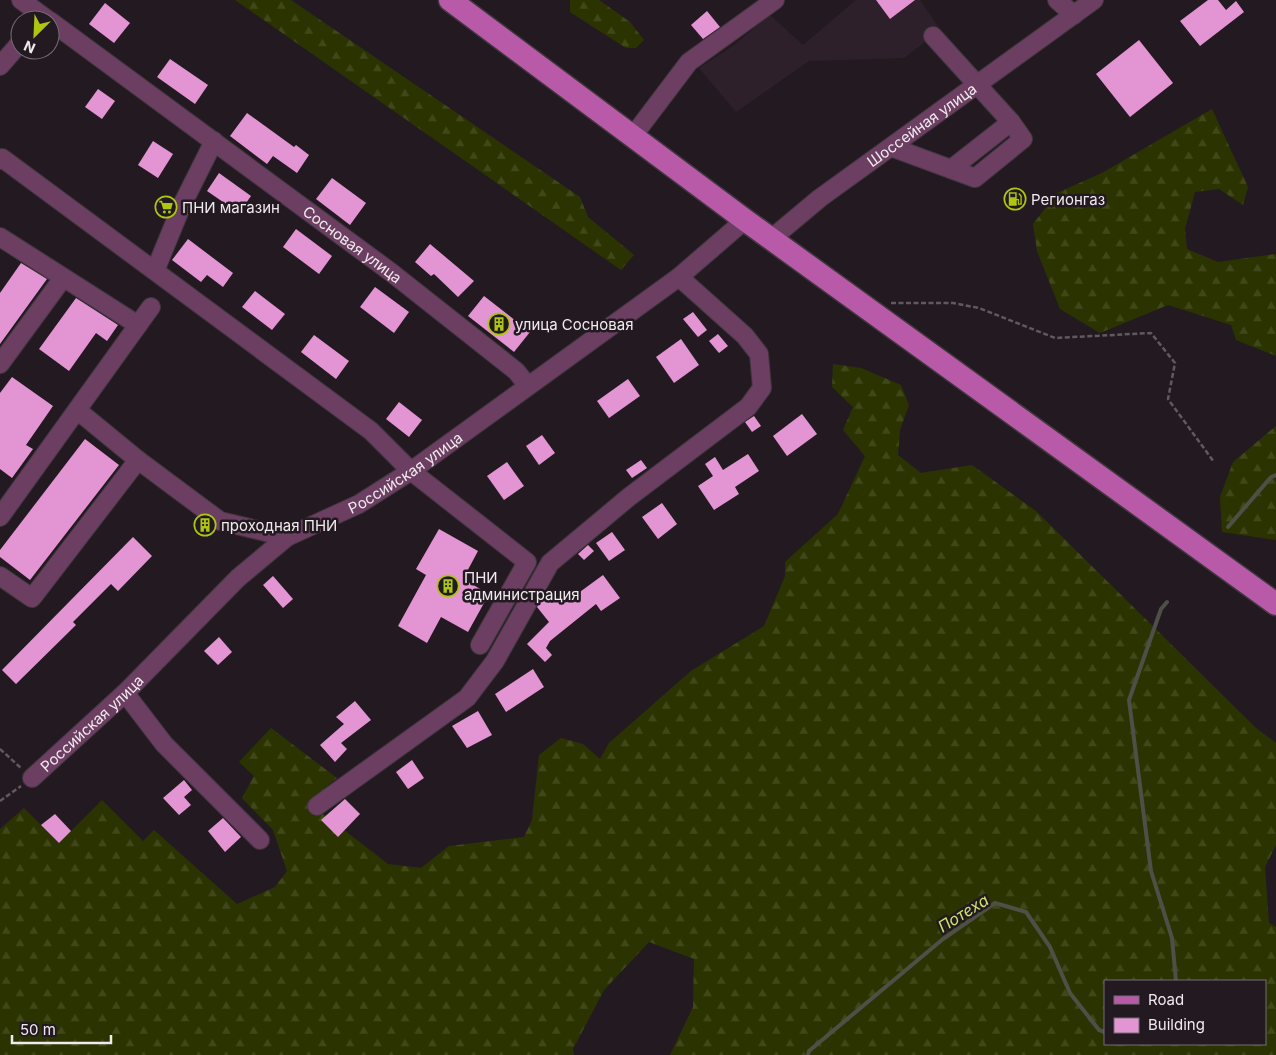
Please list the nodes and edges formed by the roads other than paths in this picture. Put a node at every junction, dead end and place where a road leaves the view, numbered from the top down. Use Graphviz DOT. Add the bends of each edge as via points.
graph roads {
  1 [pos="21,0"];
  2 [pos="450,0"];
  3 [pos="776,0"];
  4 [pos="1057,0"];
  5 [pos="1094,0"];
  6 [pos="36,10"];
  7 [pos="1074,15"];
  8 [pos="60,27"];
  9 [pos="933,36"];
  10 [pos="10,54"];
  11 [pos="0,66"];
  12 [pos="976,86"];
  13 [pos="634,136"];
  14 [pos="214,142"];
  15 [pos="891,147"];
  16 [pos="1,159"];
  17 [pos="746,220"];
  18 [pos="0,237"];
  19 [pos="771,239"];
  20 [pos="155,271"];
  21 [pos="679,277"];
  22 [pos="63,278"];
  23 [pos="151,307"];
  24 [pos="138,325"];
  25 [pos="0,364"];
  26 [pos="528,386"];
  27 [pos="77,410"];
  28 [pos="138,460"];
  29 [pos="411,471"];
  30 [pos="0,516"];
  31 [pos="288,537"];
  32 [pos="0,576"];
  33 [pos="1276,604"];
  34 [pos="480,645"];
  35 [pos="124,693"];
  36 [pos="32,778"];
  37 [pos="317,806"];
  38 [pos="260,840"];
  1 -- 6 [label="street, Сосновая улица"];
  2 -- 13 [label="main road"];
  3 -- 13 [label="street" via="689,62"];
  4 -- 7 [label="street"];
  5 -- 7 [label="street, Шоссейная улица"];
  7 -- 12 [label="street, Шоссейная улица"];
  8 -- 14 [label="street, Сосновая улица"];
  9 -- 12 [label="street"];
  10 -- 11 [label="street"];
  12 -- 15 [label="street, Шоссейная улица"];
  12 -- 15 [label="street" via="1011,122 951,169"];
  13 -- 17 [label="main road"];
  14 -- 20 [label="street" via="182,205"];
  14 -- 26 [label="street, Сосновая улица" via="392,273 516,371"];
  15 -- 19 [label="street, Шоссейная улица" via="820,198"];
  16 -- 20 [label="street"];
  17 -- 19 [label="main road"];
  17 -- 21 [label="street, Российская улица"];
  18 -- 22 [label="street"];
  19 -- 33 [label="main road"];
  20 -- 29 [label="street" via="371,431"];
  21 -- 26 [label="street, Российская улица"];
  21 -- 37 [label="street" via="746,336 759,354 762,388 748,406 629,497 550,563 495,662 467,698"];
  22 -- 24 [label="street"];
  22 -- 25 [label="street"];
  23 -- 24 [label="street"];
  24 -- 27 [label="street"];
  26 -- 29 [label="street, Российская улица"];
  27 -- 28 [label="street"];
  27 -- 30 [label="street"];
  28 -- 31 [label="street" via="220,521"];
  28 -- 32 [label="street" via="32,598"];
  29 -- 31 [label="street, Российская улица" via="359,504"];
  29 -- 34 [label="street" via="527,562"];
  31 -- 35 [label="street, Российская улица" via="238,578"];
  35 -- 36 [label="street, Российская улица"];
  35 -- 38 [label="street" via="164,744"];
}
